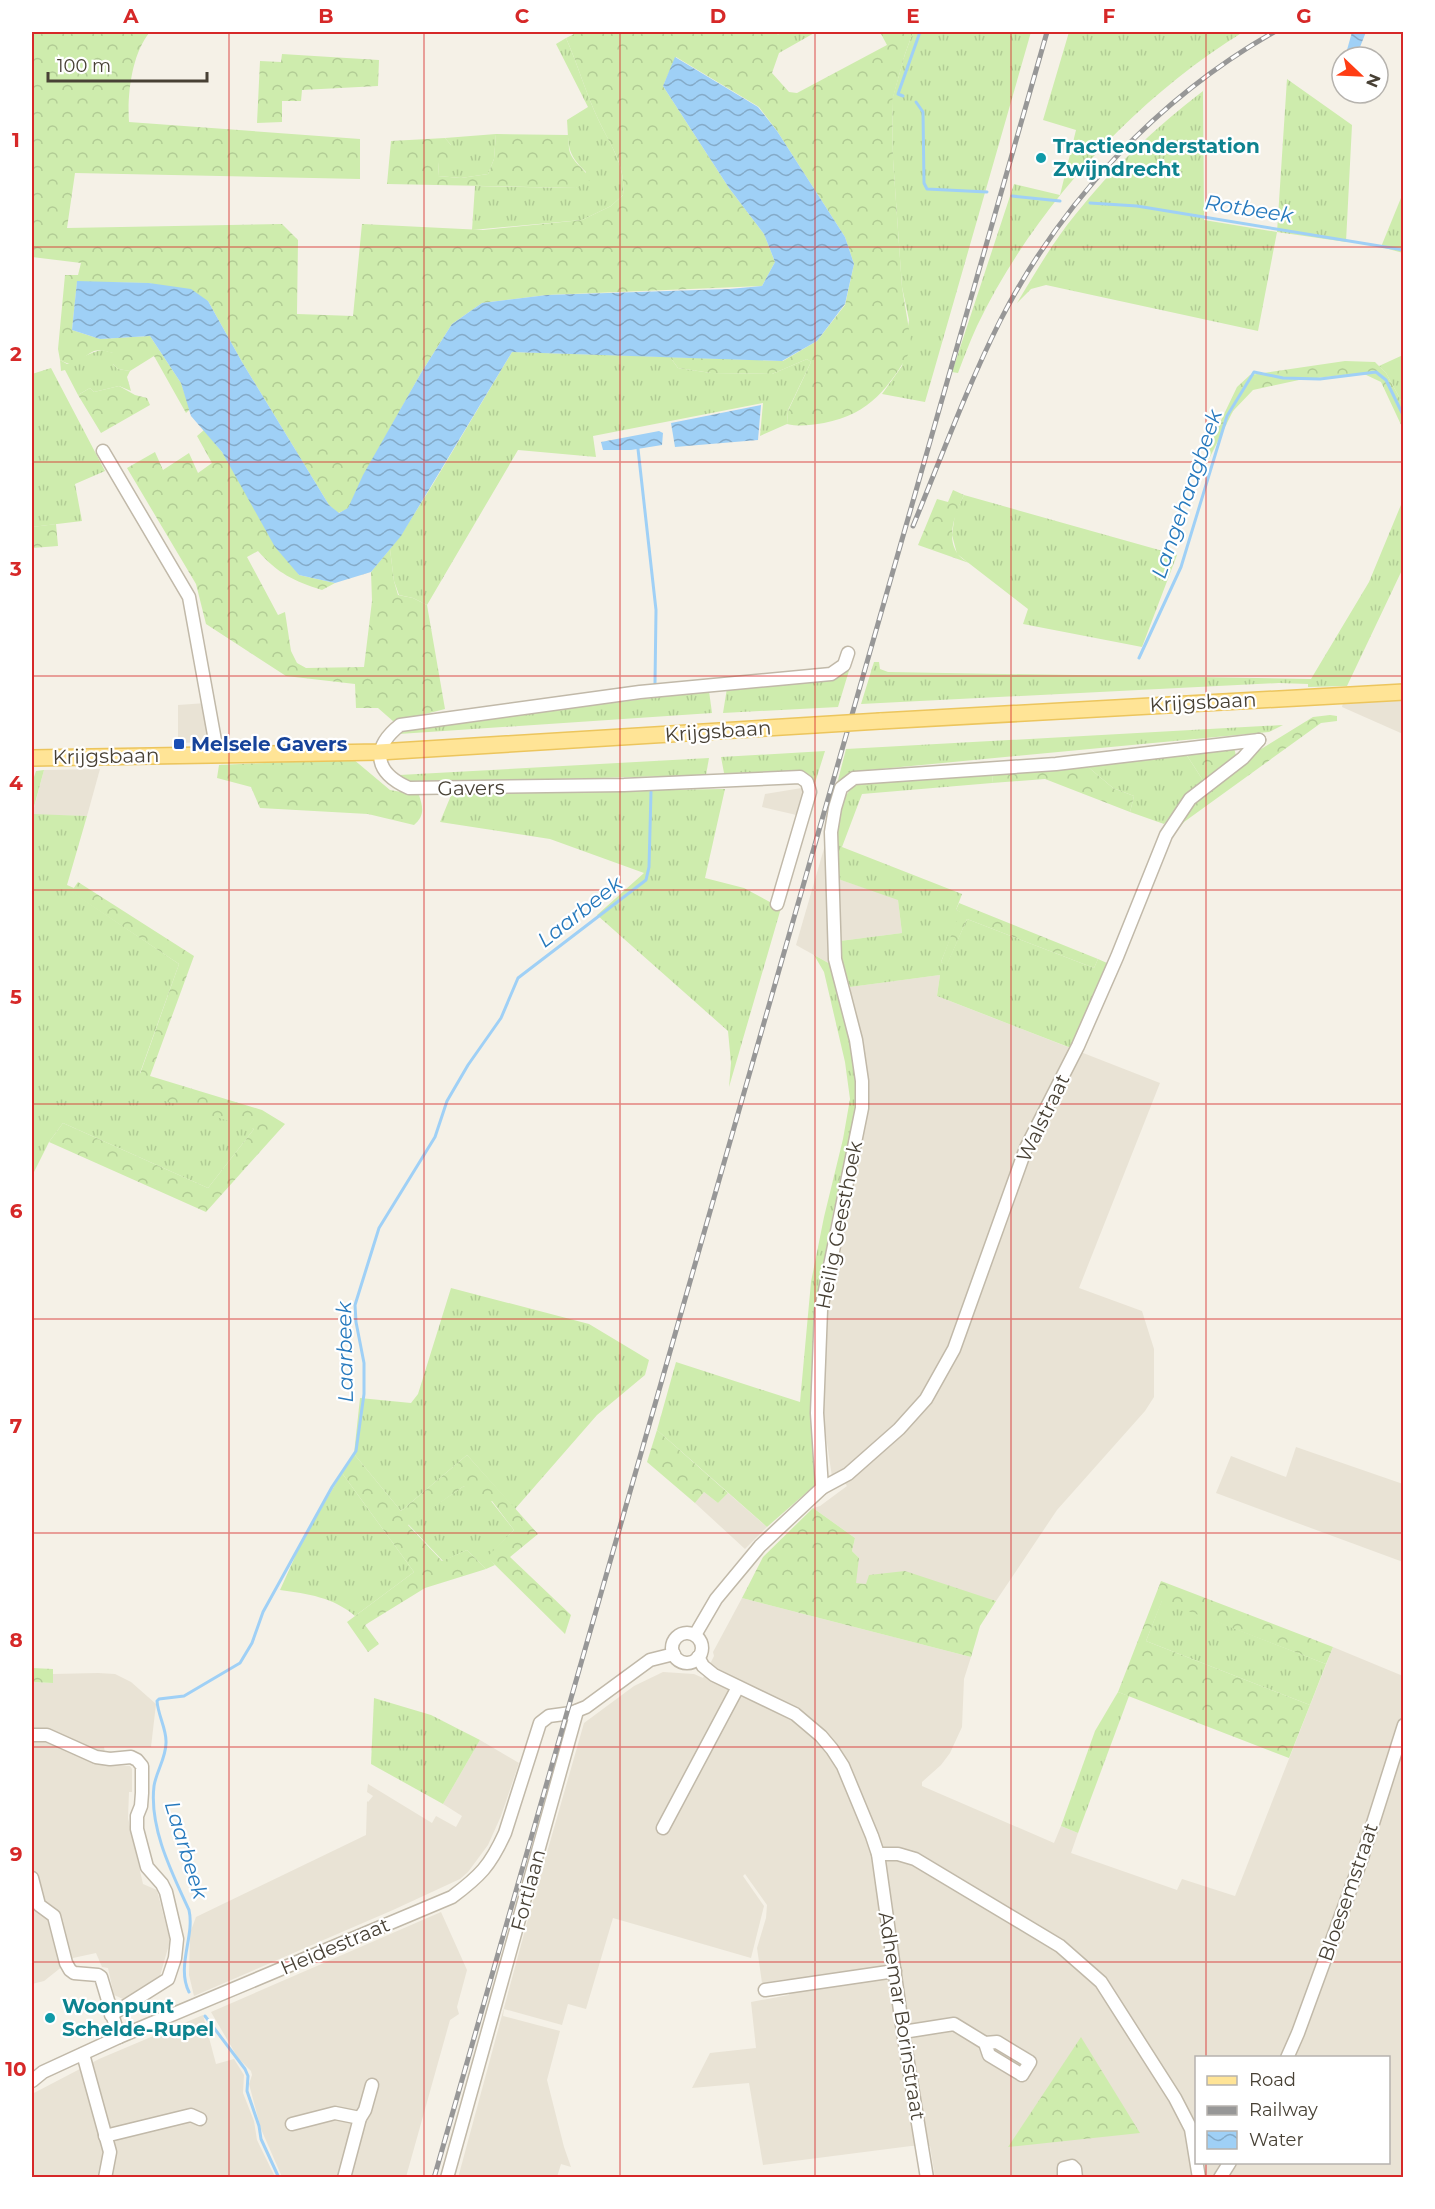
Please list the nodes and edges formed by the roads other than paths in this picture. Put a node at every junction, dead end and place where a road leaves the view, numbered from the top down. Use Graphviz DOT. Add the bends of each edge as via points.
graph roads {
  1 [pos="103,451"];
  2 [pos="848,653"];
  3 [pos="1404,692"];
  4 [pos="379,752"];
  5 [pos="221,753"];
  6 [pos="32,758"];
  7 [pos="854,778"];
  8 [pos="777,904"];
  9 [pos="822,1488"];
  10 [pos="695,1635"];
  11 [pos="674,1654"];
  12 [pos="698,1658"];
  13 [pos="738,1687"];
  14 [pos="577,1711"];
  15 [pos="1404,1725"];
  16 [pos="32,1735"];
  17 [pos="663,1828"];
  18 [pos="878,1854"];
  19 [pos="32,1878"];
  20 [pos="894,1971"];
  21 [pos="765,1990"];
  22 [pos="111,2015"];
  23 [pos="903,2032"];
  24 [pos="119,2037"];
  25 [pos="985,2043"];
  26 [pos="83,2054"];
  27 [pos="1288,2056"];
  28 [pos="32,2081"];
  29 [pos="372,2085"];
  30 [pos="360,2118"];
  31 [pos="200,2119"];
  32 [pos="292,2124"];
  33 [pos="105,2136"];
  34 [pos="1195,2154"];
  35 [pos="1229,2164"];
  36 [pos="105,2178"];
  37 [pos="344,2178"];
  38 [pos="447,2178"];
  39 [pos="927,2178"];
  40 [pos="1064,2178"];
  41 [pos="1076,2178"];
  42 [pos="1220,2178"];
  1 -- 5 [label="street" via="189,597 216,746"];
  2 -- 4 [label="street" via="844,665 831,674 640,692 400,725"];
  3 -- 4 [label="main road, Krijgsbaan, bridge"];
  4 -- 5 [label="main road, Krijgsbaan"];
  4 -- 8 [label="street, Gavers" via="388,774 409,788 624,785 800,777 807,782 810,792"];
  5 -- 6 [label="main road, Krijgsbaan"];
  7 -- 9 [label="street, Heilig Geesthoek" via="841,788 831,831 835,959 856,1040 862,1108 821,1310 818,1413"];
  7 -- 9 [label="street, Walstraat" via="1056,764 1259,740 1243,758 1190,799 1166,835 1078,1046 1026,1148 942,1374 926,1400 899,1429 848,1474"];
  9 -- 10 [label="street" via="740,1568"];
  10 -- 11 [label="street" via="676,1638"];
  10 -- 12 [label="street" via="701,1644"];
  11 -- 12 [label="street" via="687,1662"];
  11 -- 14 [label="street" via="650,1660"];
  12 -- 13 [label="street" via="714,1675"];
  13 -- 17 [label="street"];
  13 -- 18 [label="street" via="795,1714 832,1749 843,1766"];
  14 -- 24 [label="street, Heidestraat" via="545,1718 540,1723 505,1833 476,1880 452,1897"];
  14 -- 38 [label="street, Fortlaan"];
  15 -- 27 [label="street, Bloesemstraat" via="1362,1858"];
  16 -- 22 [label="street" via="47,1735 96,1757 132,1757 141,1766 137,1828 147,1867 166,1893 177,1940 175,1958 168,1979"];
  18 -- 20 [label="street, Adhemar Borinstraat"];
  18 -- 34 [label="street" via="915,1859 1060,1946 1101,1982 1175,2098 1191,2129"];
  19 -- 22 [label="street" via="39,1905 54,1916 69,1970 101,1977"];
  20 -- 21 [label="street"];
  20 -- 23 [label="street, Adhemar Borinstraat"];
  22 -- 24 [label="street"];
  23 -- 25 [label="street" via="954,2025"];
  23 -- 39 [label="street, Adhemar Borinstraat"];
  24 -- 26 [label="street, Heidestraat"];
  26 -- 28 [label="street, Heidestraat"];
  26 -- 33 [label="street"];
  29 -- 30 [label="street"];
  30 -- 32 [label="street" via="335,2113"];
  30 -- 37 [label="street"];
  31 -- 33 [label="street" via="191,2115"];
  33 -- 36 [label="street" via="110,2152"];
  35 -- 42 [label="street"];
  40 -- 41 [label="street" via="1064,2168 1072,2166"];
}
